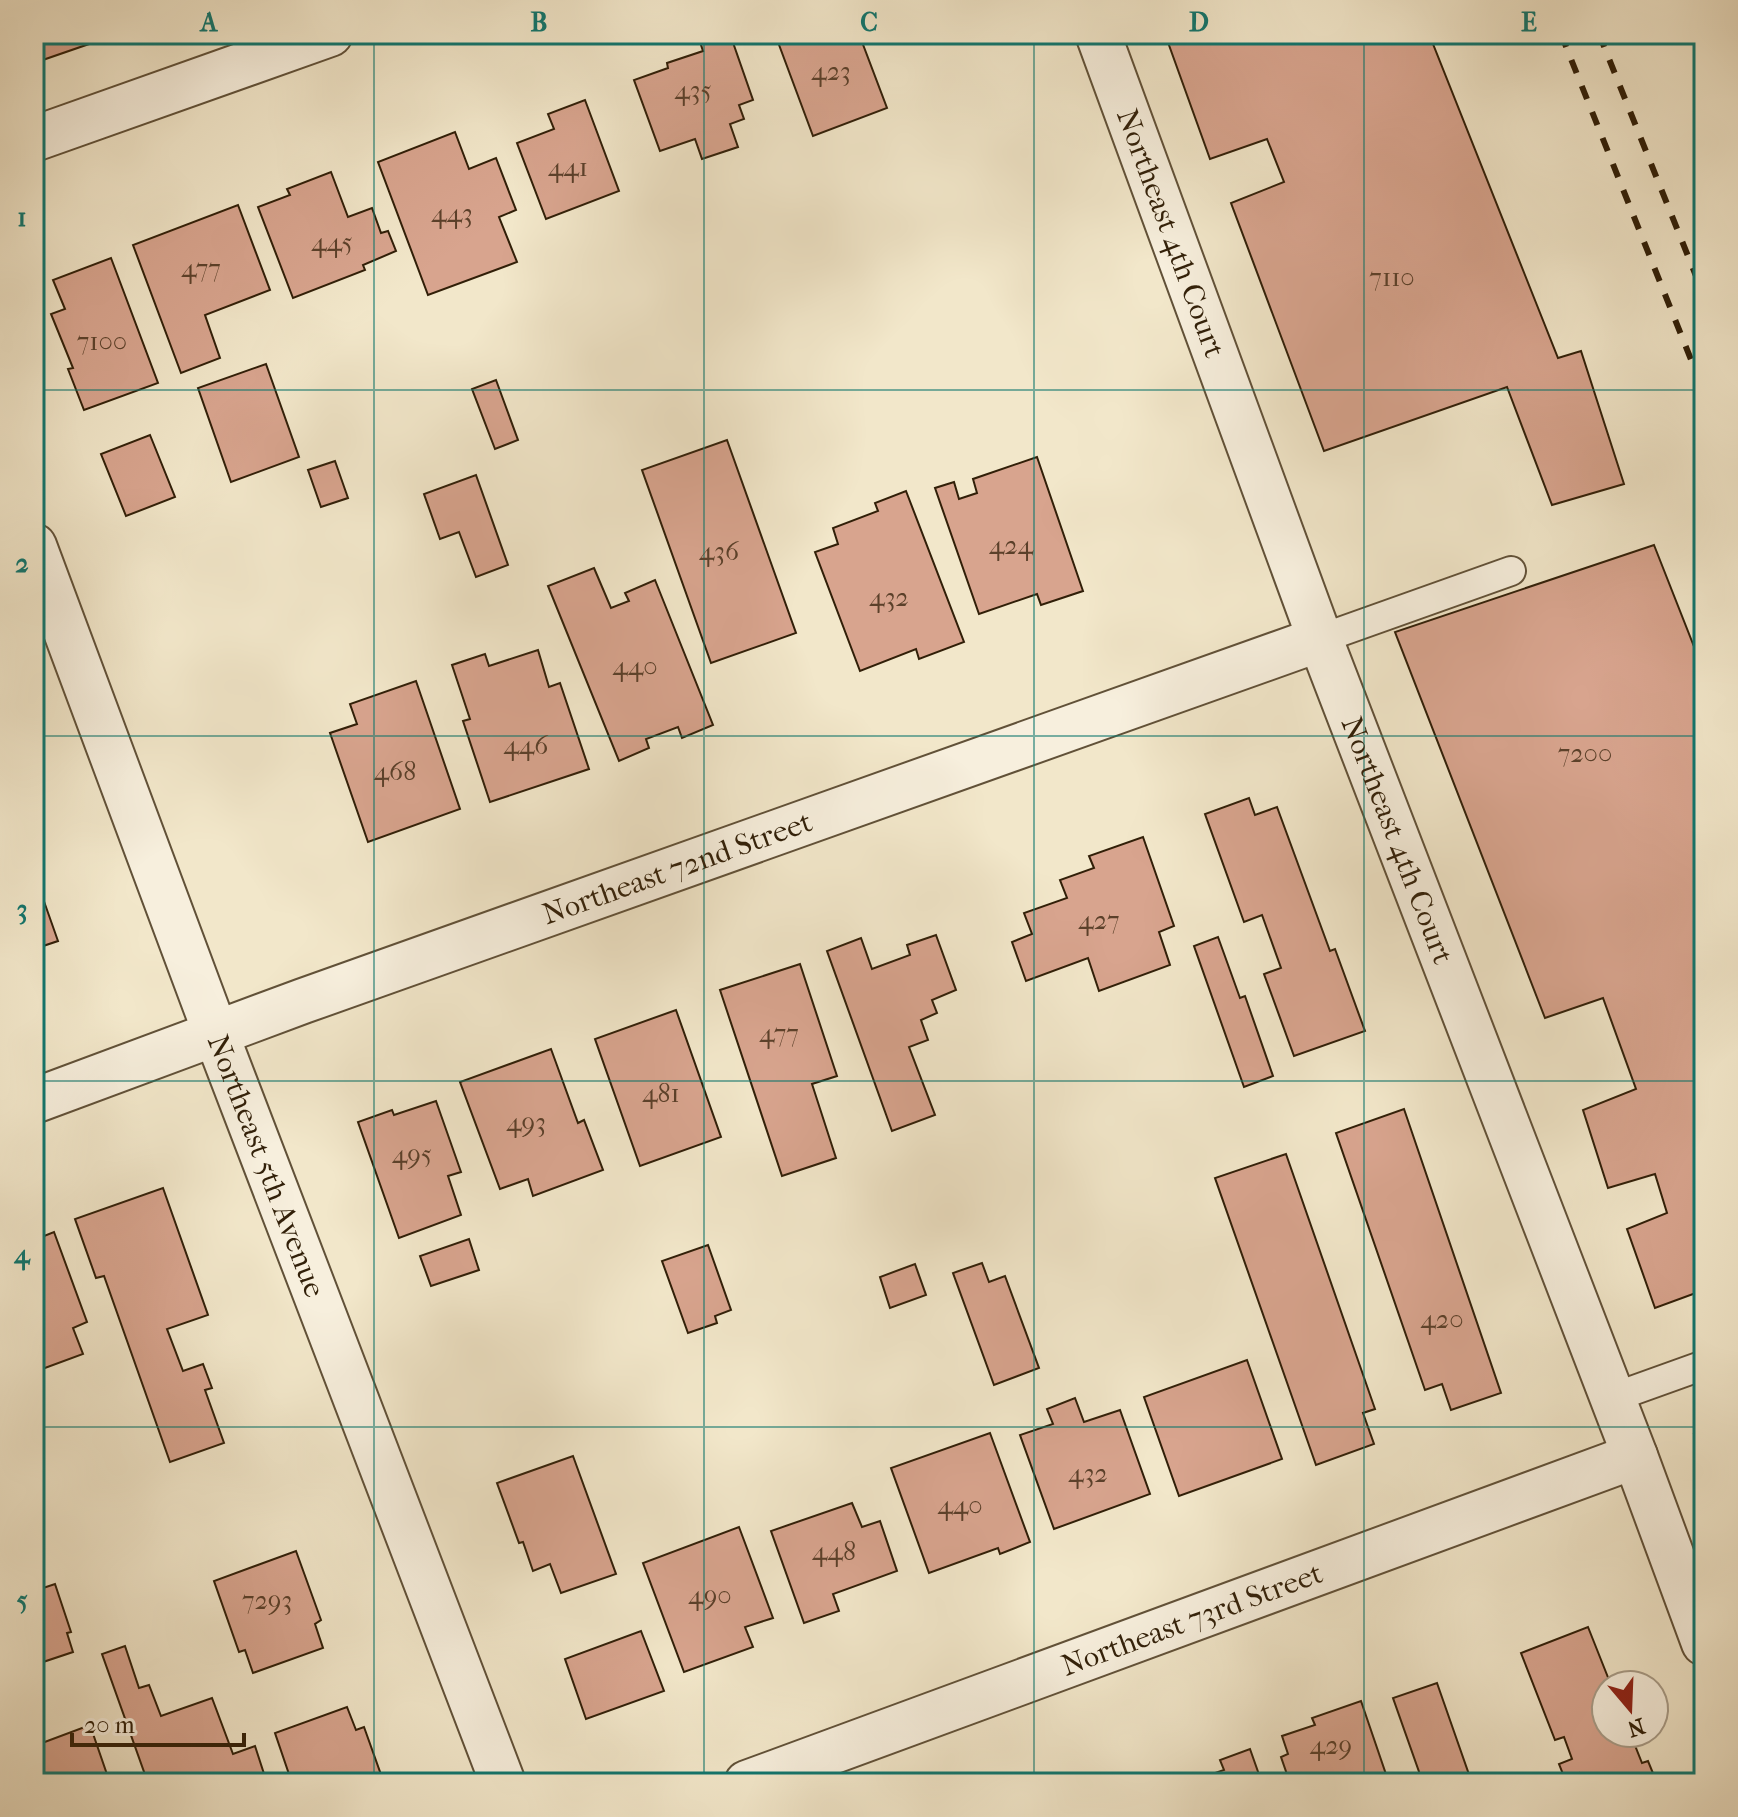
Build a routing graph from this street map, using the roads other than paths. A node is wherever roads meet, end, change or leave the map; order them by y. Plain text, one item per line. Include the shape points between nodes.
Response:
1 (330, 34) edge
2 (1098, 34) edge
3 (34, 139) edge
4 (34, 546) edge
5 (1511, 571) dead end
6 (1320, 639) junction
7 (216, 1034) junction
8 (34, 1101) edge
9 (1704, 1365) edge
10 (1612, 1398) junction
11 (1635, 1456) junction
12 (1704, 1643) edge
13 (503, 1783) edge
14 (747, 1783) edge

1 - 3 street
2 - 6 street, Northeast 4th Court
4 - 7 street, Northeast 5th Avenue
5 - 6 lane
6 - 7 street, Northeast 72nd Street
6 - 10 street, Northeast 4th Court
7 - 8 street, Northeast 72nd Street
7 - 13 street, Northeast 5th Avenue
9 - 10 lane
10 - 11 street, Northeast 4th Court
11 - 12 street, Northeast 4th Court
11 - 14 street, Northeast 73rd Street

